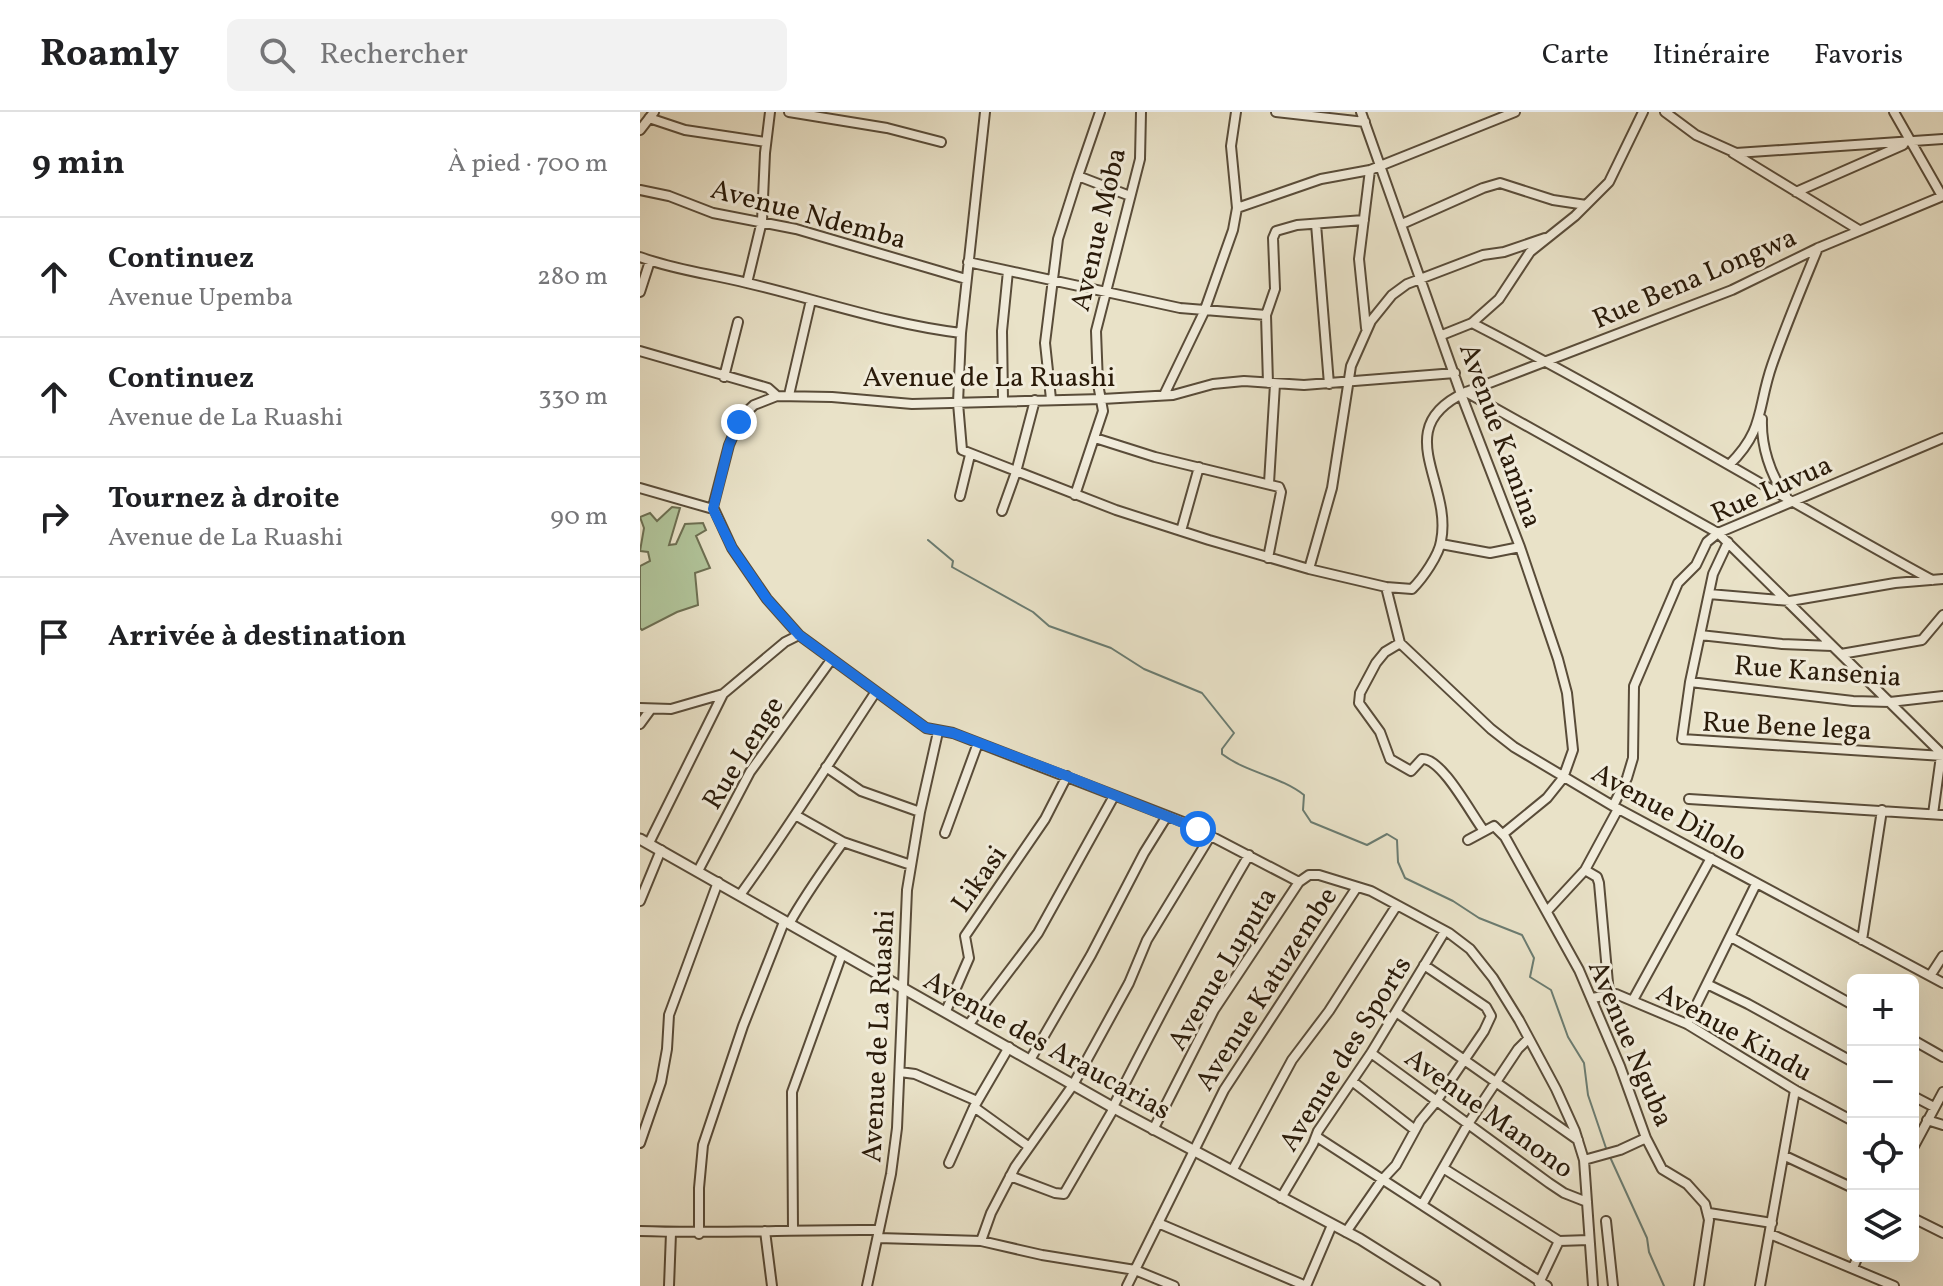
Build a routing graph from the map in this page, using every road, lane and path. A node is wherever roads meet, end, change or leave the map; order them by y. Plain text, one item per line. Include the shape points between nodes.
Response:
1 (770, 112) edge
2 (789, 112) edge
3 (985, 112) edge
4 (1100, 112) edge
5 (1141, 112) edge
6 (1236, 112) edge
7 (1276, 112) edge
8 (1361, 112) edge
9 (1515, 112) edge
10 (1643, 112) edge
11 (1665, 112) edge
12 (1894, 112) edge
13 (647, 118) edge
14 (1365, 122) junction
15 (640, 130) edge
16 (1943, 139) edge
17 (1911, 141) junction
18 (766, 142) junction
19 (941, 142) dead end
20 (1737, 153) junction
21 (1381, 165) junction
22 (1370, 170) junction
23 (1078, 176) junction
24 (640, 190) edge
25 (1796, 192) junction
26 (1130, 196) junction
27 (1942, 196) edge
28 (1586, 205) junction
29 (1237, 208) junction
30 (1364, 220) junction
31 (762, 221) junction
32 (1316, 224) junction
33 (1402, 224) junction
34 (1859, 230) junction
35 (1545, 238) junction
36 (1818, 248) junction
37 (640, 257) edge
38 (650, 261) junction
39 (968, 262) junction
40 (1008, 271) junction
41 (1422, 278) junction
42 (966, 279) junction
43 (1054, 280) junction
44 (747, 283) junction
45 (640, 292) edge
46 (1104, 292) junction
47 (811, 300) junction
48 (1204, 312) junction
49 (1266, 315) junction
50 (738, 322) dead end
51 (1472, 323) junction
52 (1366, 329) junction
53 (961, 333) junction
54 (1442, 335) junction
55 (640, 351) edge
56 (1548, 362) junction
57 (1455, 373) junction
58 (724, 377) junction
59 (1349, 382) junction
60 (1272, 384) junction
61 (1329, 384) junction
62 (1464, 393) junction
63 (789, 395) junction
64 (1164, 395) junction
65 (777, 396) junction
66 (1051, 399) junction
67 (1102, 399) junction
68 (1003, 400) junction
69 (1035, 400) junction
70 (958, 403) junction
71 (1763, 410) junction
72 (1095, 438) junction
73 (1943, 438) edge
74 (970, 455) junction
75 (1729, 465) junction
76 (1199, 467) junction
77 (1016, 472) junction
78 (1269, 483) junction
79 (640, 488) edge
80 (1075, 495) junction
81 (960, 496) dead end
82 (1792, 503) junction
83 (713, 509) junction
84 (1002, 511) dead end
85 (1181, 531) junction
86 (1718, 533) junction
87 (1728, 542) junction
88 (1441, 544) junction
89 (1520, 547) junction
90 (1268, 558) junction
91 (1309, 569) junction
92 (1943, 579) edge
93 (1932, 580) junction
94 (1386, 587) junction
95 (1709, 594) junction
96 (1790, 601) junction
97 (1943, 615) edge
98 (799, 635) junction
99 (1700, 635) junction
100 (1400, 643) junction
101 (1832, 646) junction
102 (1841, 654) junction
103 (831, 660) junction
104 (1690, 682) junction
105 (875, 693) junction
106 (723, 694) junction
107 (1943, 696) edge
108 (1890, 702) junction
109 (640, 708) edge
110 (651, 709) junction
111 (640, 724) edge
112 (938, 732) junction
113 (978, 743) junction
114 (1942, 755) edge
115 (826, 767) junction
116 (1067, 776) junction
117 (1563, 778) junction
118 (1114, 796) junction
119 (1689, 799) dead end
120 (1616, 808) junction
121 (1882, 810) junction
122 (920, 812) junction
123 (1933, 814) junction
124 (1943, 815) edge
125 (797, 816) junction
126 (1167, 816) junction
127 (1484, 831) junction
128 (945, 833) dead end
129 (1503, 834) junction
130 (1211, 835) junction
131 (1468, 840) dead end
132 (644, 841) edge
133 (843, 842) junction
134 (661, 850) junction
135 (1249, 855) junction
136 (1711, 858) junction
137 (911, 865) junction
138 (1585, 870) junction
139 (698, 871) junction
140 (718, 882) junction
141 (1299, 882) junction
142 (1756, 884) junction
143 (1357, 887) junction
144 (740, 895) junction
145 (640, 901) edge
146 (1397, 905) junction
147 (1548, 910) junction
148 (787, 923) junction
149 (1445, 931) junction
150 (1731, 937) junction
151 (1862, 940) junction
152 (842, 954) junction
153 (1943, 956) edge
154 (1424, 965) junction
155 (1930, 976) junction
156 (1943, 983) edge
157 (1707, 984) junction
158 (904, 988) junction
159 (1609, 994) junction
160 (1592, 998) junction
161 (1633, 1000) junction
162 (1847, 1002) edge
163 (946, 1011) junction
164 (1396, 1012) junction
165 (969, 1024) junction
166 (1687, 1024) junction
167 (1528, 1039) junction
168 (1919, 1043) edge
169 (1009, 1047) junction
170 (1371, 1053) junction
171 (1943, 1057) edge
172 (1847, 1059) edge
173 (1030, 1060) junction
174 (1464, 1061) junction
175 (900, 1072) junction
176 (1352, 1081) junction
177 (1497, 1083) junction
178 (1073, 1085) junction
179 (1795, 1090) junction
180 (1943, 1092) edge
181 (1919, 1099) edge
182 (1435, 1103) junction
183 (976, 1104) junction
184 (1934, 1107) junction
185 (1114, 1108) junction
186 (1847, 1118) edge
187 (1927, 1120) junction
188 (1468, 1124) junction
189 (1943, 1125) edge
190 (1153, 1130) junction
191 (1415, 1130) junction
192 (1919, 1136) edge
193 (1317, 1137) junction
194 (1646, 1138) junction
195 (1578, 1140) junction
196 (640, 1143) edge
197 (1028, 1146) junction
198 (1192, 1150) junction
199 (1785, 1156) junction
200 (1584, 1160) junction
201 (949, 1163) dead end
202 (1443, 1168) junction
203 (1232, 1171) junction
204 (1010, 1176) junction
205 (1383, 1178) junction
206 (1847, 1185) edge
207 (1281, 1198) junction
208 (1587, 1202) junction
209 (1422, 1205) junction
210 (1709, 1213) junction
211 (1606, 1221) dead end
212 (1919, 1221) edge
213 (1158, 1223) junction
214 (1772, 1223) junction
215 (1332, 1225) junction
216 (793, 1229) junction
217 (640, 1231) edge
218 (765, 1231) junction
219 (1346, 1232) junction
220 (671, 1233) junction
221 (1943, 1233) edge
222 (699, 1234) junction
223 (879, 1234) junction
224 (1770, 1234) junction
225 (1589, 1240) junction
226 (981, 1241) junction
227 (1559, 1241) junction
228 (1856, 1262) edge
229 (1853, 1268) junction
230 (1135, 1270) junction
231 (1541, 1285) edge
232 (669, 1286) edge
233 (772, 1286) edge
234 (866, 1286) edge
235 (1127, 1286) edge
236 (1174, 1286) edge
237 (1306, 1286) edge
238 (1435, 1286) edge
239 (1593, 1286) edge
240 (1613, 1286) edge
241 (1699, 1286) edge
242 (1760, 1286) edge
243 (1894, 1286) edge

1 - 18 street
2 - 19 street
3 - 39 street
4 - 23 street
5 - 26 street, Avenue Moba via 1140,159
6 - 29 street via 1231,157
7 - 14 street
8 - 14 street, Avenue Kamina
9 - 21 street
10 - 28 street via 1613,176
11 - 20 street via 1696,135
12 - 17 street
13 - 15 street
13 - 18 street via 685,130
14 - 21 street, Avenue Kamina
16 - 17 street
17 - 20 street
17 - 25 street
17 - 27 street
18 - 31 street
20 - 25 street
21 - 22 street
21 - 33 street, Avenue Kamina
22 - 29 street via 1321,179
22 - 30 street
23 - 26 street
23 - 43 street via 1058,239
24 - 31 street, Avenue Ndemba via 713,213
25 - 34 street
26 - 46 street, Avenue Moba
27 - 34 street, Rue Bena Longwa
28 - 33 street via 1500,183
28 - 35 street
29 - 48 street
30 - 32 street
30 - 52 street via 1359,267
31 - 42 street, Avenue Ndemba
31 - 44 street
32 - 49 street via 1276,231 1275,289
32 - 61 street
33 - 41 street, Avenue Kamina
34 - 36 street, Rue Bena Longwa
35 - 41 street
35 - 51 street via 1499,299
36 - 56 street, Rue Bena Longwa via 1732,290
36 - 71 street via 1771,368
37 - 38 street
38 - 44 street
38 - 45 street
39 - 40 street
39 - 42 street
40 - 43 street
40 - 68 street
41 - 52 street via 1392,295
41 - 54 street, Avenue Kamina
42 - 53 street
43 - 46 street
43 - 66 street via 1045,343
44 - 47 street
46 - 48 street
46 - 67 street, Avenue Moba via 1096,331
47 - 53 street via 906,326
47 - 63 street
48 - 49 street
48 - 64 street
49 - 60 street
50 - 58 street
51 - 54 street
51 - 56 street
52 - 59 street
53 - 70 street
54 - 57 street, Avenue Kamina
55 - 58 street
56 - 62 street, Rue Bena Longwa
56 - 75 street
57 - 59 street, Avenue de La Ruashi
57 - 62 street, Avenue Kamina
58 - 65 street via 768,388
59 - 61 street, Avenue de La Ruashi
59 - 91 street via 1332,488
60 - 61 street, Avenue de La Ruashi
60 - 64 street, Avenue de La Ruashi via 1222,382
60 - 78 street
62 - 86 street
62 - 88 street via 1443,404 1427,433
62 - 89 street, Avenue Kamina
63 - 65 street, Avenue de La Ruashi
63 - 70 street, Avenue de La Ruashi
64 - 67 street, Avenue de La Ruashi
65 - 83 street, Avenue de La Ruashi via 741,417
66 - 67 street, Avenue de La Ruashi
66 - 69 street, Avenue de La Ruashi
67 - 72 street, Avenue Moba
68 - 69 street, Avenue de La Ruashi
68 - 70 street, Avenue de La Ruashi
69 - 77 street
70 - 74 street via 960,447
71 - 75 street via 1748,445
71 - 82 street via 1767,456
72 - 76 street
72 - 80 street, Avenue Moba
73 - 82 street, Rue Luvua
74 - 77 street
74 - 81 street
75 - 82 street
76 - 78 street
76 - 85 street
77 - 80 street
77 - 84 street
78 - 90 street via 1281,490
79 - 83 street
80 - 85 street
82 - 86 street, Rue Luvua
82 - 93 street
83 - 98 street via 732,548
85 - 90 street
86 - 87 street
86 - 120 street, Rue Luvua via 1676,586 1634,686 1633,758
87 - 95 street, Rue Bene lega
87 - 96 street
88 - 89 street via 1490,553
88 - 94 street via 1412,589
89 - 117 street, Avenue Kamina via 1567,693 1573,750
90 - 91 street
91 - 94 street
92 - 93 street
93 - 96 street
94 - 100 street
95 - 96 street
95 - 99 street, Rue Bene lega
96 - 101 street
97 - 102 street via 1922,640
98 - 103 street
98 - 106 street
99 - 101 street
99 - 104 street, Rue Bene lega
100 - 117 street, Avenue Dilolo via 1501,738
100 - 127 street via 1376,663 1360,693 1360,707 1380,732 1390,759 1411,771 1422,759 1434,762
101 - 102 street
102 - 108 street
103 - 105 street
103 - 139 street, Rue Lenge via 750,772
104 - 108 street, Rue Kansenia
104 - 114 street, Rue Bene lega via 1681,734 1685,741
105 - 112 street
105 - 115 street
106 - 110 street
106 - 132 street
107 - 108 street, Rue Kansenia
108 - 114 street
109 - 110 street
110 - 111 street
112 - 113 street
112 - 122 street, Avenue de La Ruashi
113 - 116 street
113 - 128 street
114 - 123 street
115 - 122 street via 861,791
115 - 125 street
116 - 118 street
116 - 163 street, Likasi via 1045,819 965,936 969,958
117 - 120 street, Avenue Dilolo
117 - 129 street
118 - 126 street
118 - 165 street via 1038,933
119 - 121 street
120 - 136 street, Avenue Dilolo
120 - 138 street, Rue Luvua
121 - 123 street
121 - 151 street
122 - 137 street, Avenue de La Ruashi
123 - 124 street
125 - 133 street
125 - 144 street
126 - 130 street
126 - 173 street
127 - 129 street via 1494,826
127 - 131 street
129 - 147 street, Avenue Nguba
130 - 135 street
130 - 178 street via 1147,940
132 - 134 street, Avenue des Araucarias
133 - 137 street
133 - 148 street
134 - 139 street, Avenue des Araucarias
134 - 145 street
135 - 141 street
135 - 185 street via 1169,995
136 - 142 street, Avenue Dilolo
136 - 161 street
137 - 158 street, Avenue de La Ruashi
138 - 147 street, Rue Luvua
138 - 159 street via 1599,883
139 - 140 street, Avenue des Araucarias
140 - 144 street, Avenue des Araucarias
140 - 196 street via 669,1015 661,1082
141 - 143 street, Avenue Luputa via 1319,875
141 - 190 street, Avenue Luputa via 1214,1010
142 - 150 street
142 - 151 street, Avenue Dilolo
143 - 146 street
143 - 198 street, Avenue Katuzembe via 1243,1059
144 - 148 street, Avenue des Araucarias
146 - 149 street
146 - 203 street via 1294,1056
147 - 160 street, Avenue Nguba
148 - 152 street, Avenue des Araucarias
148 - 222 street via 743,1026 703,1145
149 - 154 street, Avenue des Sports
149 - 167 street via 1480,961
150 - 157 street
150 - 162 street
151 - 155 street, Avenue Dilolo
152 - 158 street, Avenue des Araucarias
152 - 216 street via 792,1092
153 - 155 street
154 - 164 street, Avenue des Sports
154 - 174 street via 1491,1013
155 - 156 street, Avenue Dilolo
157 - 166 street
157 - 172 street
158 - 163 street, Avenue des Araucarias
158 - 175 street, Avenue de La Ruashi
159 - 160 street, Avenue Kindu
159 - 161 street, Avenue Kindu
160 - 194 street, Avenue Nguba
161 - 166 street, Avenue Kindu
163 - 165 street, Avenue des Araucarias
164 - 170 street, Avenue des Sports
164 - 174 street
165 - 169 street, Avenue des Araucarias
166 - 179 street, Avenue Kindu
167 - 177 street
167 - 195 street
168 - 171 street
169 - 173 street, Avenue des Araucarias
169 - 183 street
170 - 176 street, Avenue des Sports
170 - 182 street, Avenue Manono
173 - 178 street, Avenue des Araucarias
174 - 177 street
174 - 182 street
175 - 183 street
175 - 223 street, Avenue de La Ruashi via 891,1174
176 - 191 street
176 - 193 street, Avenue des Sports
177 - 188 street
177 - 195 street
178 - 185 street, Avenue des Araucarias
178 - 197 street
179 - 186 street, Avenue Kindu
179 - 199 street
180 - 184 street
181 - 184 street
182 - 188 street, Avenue Manono
182 - 191 street
183 - 197 street
183 - 201 street
184 - 187 street
185 - 190 street, Avenue des Araucarias
185 - 204 street via 1064,1194
187 - 189 street
187 - 192 street
188 - 202 street
188 - 208 street, Avenue Manono via 1557,1189
190 - 198 street, Avenue des Araucarias
191 - 205 street
193 - 205 street
193 - 207 street, Avenue des Sports
194 - 200 street
194 - 210 street, Avenue Nguba via 1665,1172 1693,1190
195 - 200 street
197 - 204 street
198 - 203 street, Avenue des Araucarias
198 - 213 street, Avenue Katuzembe
199 - 206 street
199 - 214 street
200 - 208 street
202 - 209 street
202 - 227 street
203 - 207 street, Avenue des Araucarias
204 - 226 street
205 - 209 street
205 - 219 street
207 - 215 street, Avenue des Araucarias
208 - 225 street
209 - 231 street
210 - 214 street
210 - 241 street
211 - 240 street
212 - 221 street
213 - 230 street, Avenue Katuzembe
213 - 237 street
214 - 224 street
215 - 219 street, Avenue des Araucarias
215 - 237 street
216 - 218 street
216 - 223 street
217 - 220 street
218 - 222 street
218 - 233 street
219 - 238 street, Avenue des Araucarias
220 - 222 street
220 - 232 street
223 - 226 street
223 - 234 street, Avenue de La Ruashi
224 - 229 street
224 - 242 street
225 - 227 street
225 - 239 street
226 - 230 street
227 - 231 street
228 - 229 street
229 - 243 street
230 - 235 street, Avenue Katuzembe
230 - 236 street

